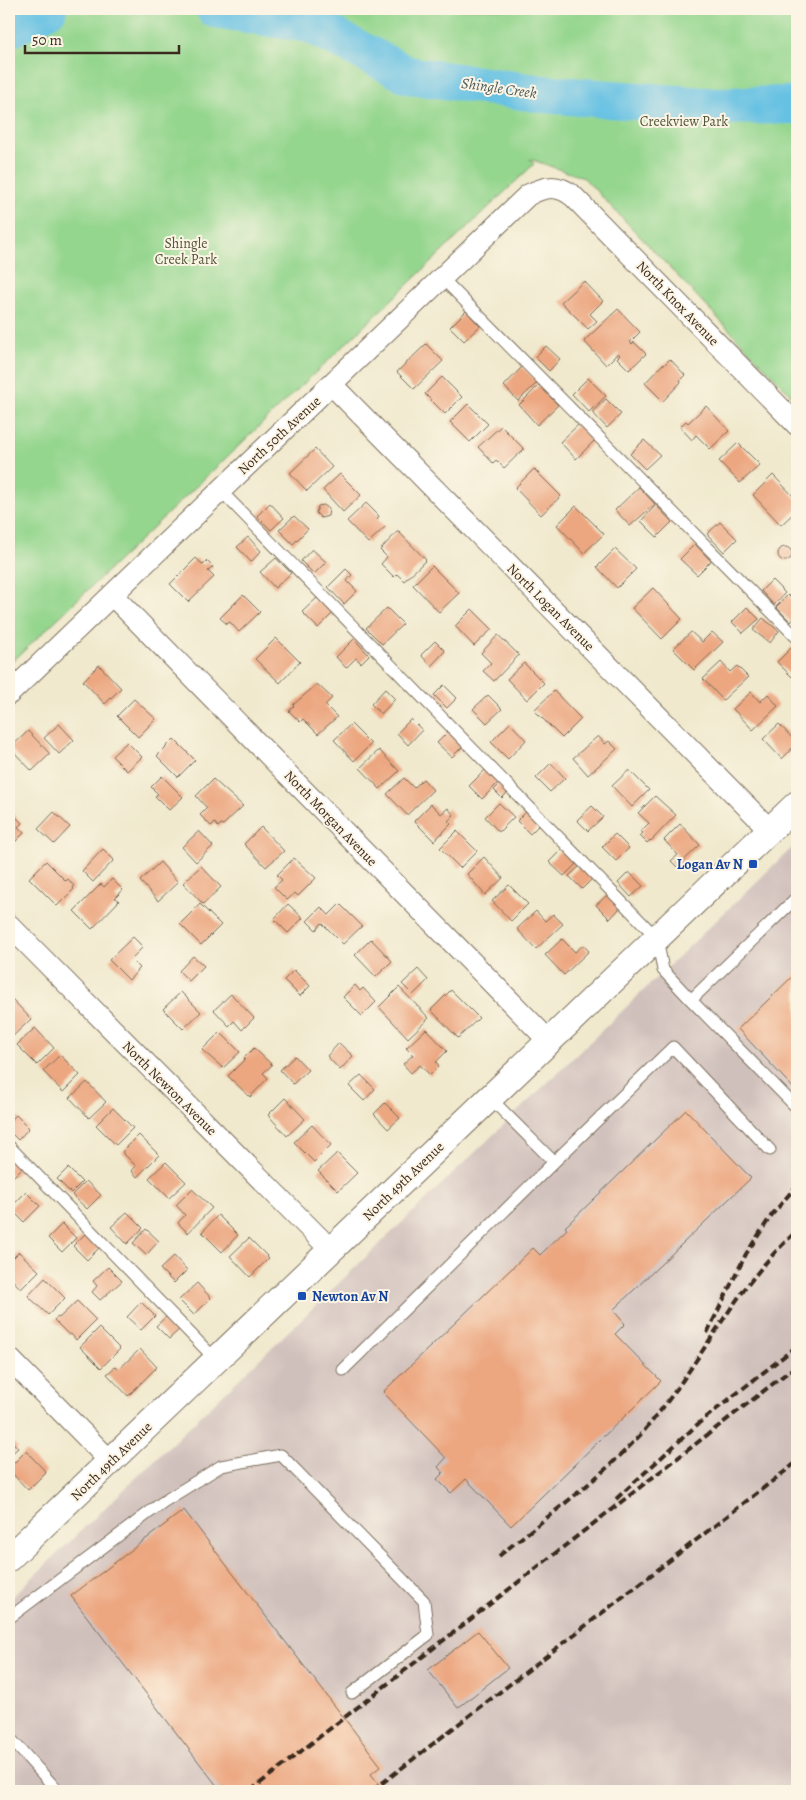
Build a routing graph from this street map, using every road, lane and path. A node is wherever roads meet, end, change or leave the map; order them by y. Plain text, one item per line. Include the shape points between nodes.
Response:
1 (554, 187) joint
2 (442, 278) junction
3 (332, 385) junction
4 (797, 424) edge
5 (220, 490) junction
6 (112, 595) junction
7 (797, 638) edge
8 (9, 694) edge
9 (797, 804) edge
10 (770, 830) junction
11 (797, 897) edge
12 (9, 925) edge
13 (657, 938) junction
14 (691, 1000) junction
15 (550, 1042) junction
16 (490, 1098) junction
17 (797, 1108) edge
18 (9, 1146) edge
19 (770, 1150) dead end
20 (554, 1162) junction
21 (331, 1250) junction
22 (9, 1358) edge
23 (216, 1360) junction
24 (343, 1370) dead end
25 (110, 1461) junction
26 (9, 1558) edge
27 (9, 1618) edge
28 (352, 1693) dead end
29 (9, 1737) edge
30 (58, 1791) edge

1 - 2 street, North 50th Avenue via 542,188 528,195
1 - 4 street, North Knox Avenue via 574,196
2 - 3 street, North 50th Avenue
2 - 7 lane
3 - 5 street, North 50th Avenue
3 - 10 street, North Logan Avenue
5 - 6 street, North 50th Avenue
5 - 13 lane
6 - 8 street, North 50th Avenue
6 - 15 street, North Morgan Avenue
9 - 10 street, North 49th Avenue
10 - 13 street, North 49th Avenue
11 - 14 lane
12 - 21 street, North Newton Avenue
13 - 14 lane via 663,970
13 - 15 street, North 49th Avenue
14 - 17 lane
15 - 16 street, North 49th Avenue
16 - 20 lane
16 - 21 street, North 49th Avenue
18 - 23 lane
19 - 20 lane via 673,1047
20 - 24 lane
21 - 23 street, North 49th Avenue
22 - 25 street
23 - 25 street, North 49th Avenue
25 - 26 street, North 49th Avenue
27 - 28 lane via 163,1502 221,1466 282,1455 424,1601 428,1635
29 - 30 lane

